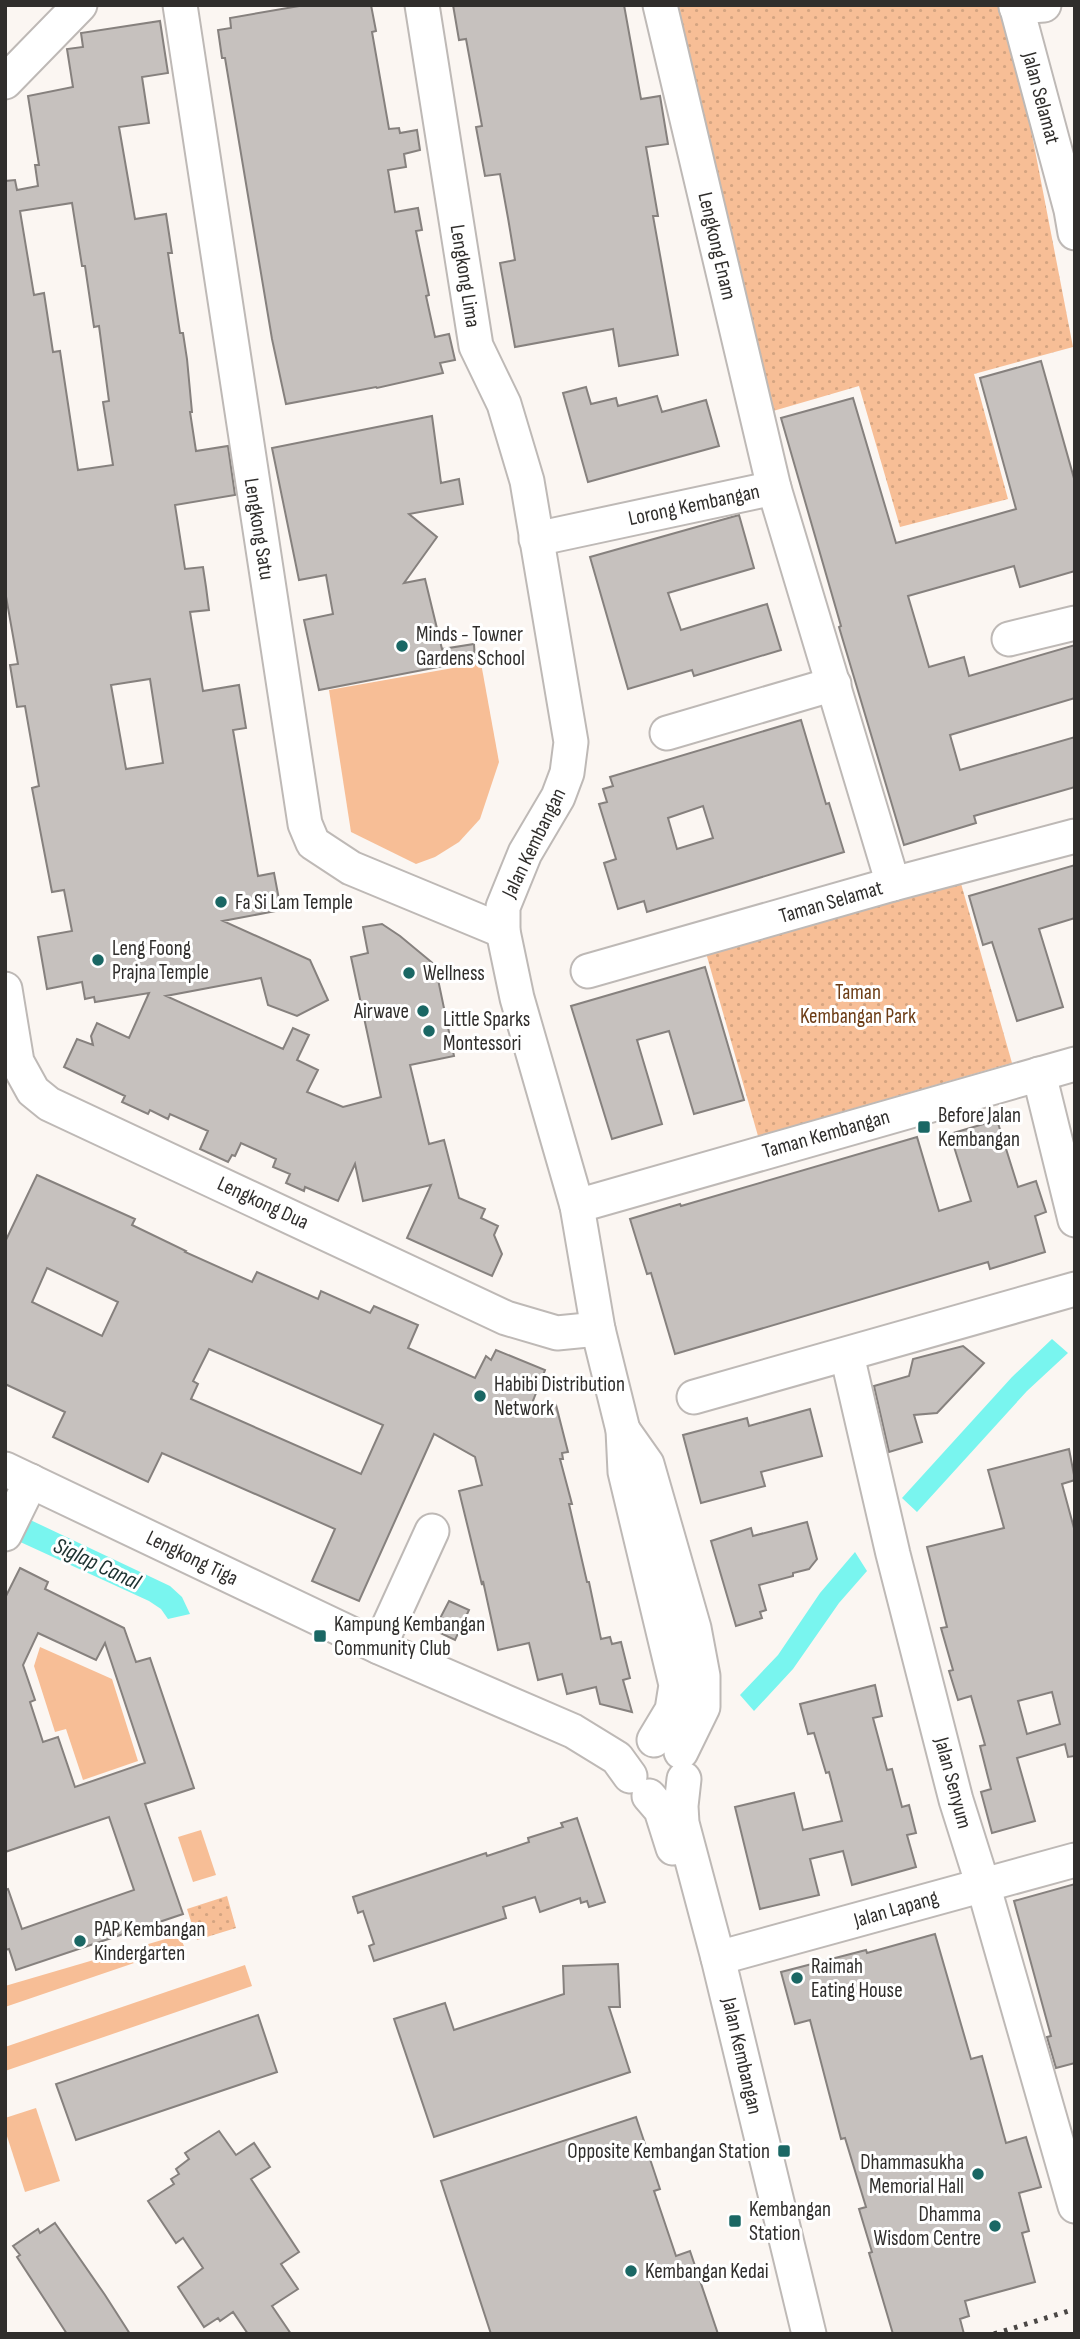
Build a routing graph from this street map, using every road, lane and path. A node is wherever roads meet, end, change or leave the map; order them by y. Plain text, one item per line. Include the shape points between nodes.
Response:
1 (80, 5) edge
2 (180, 5) edge
3 (422, 5) edge
4 (660, 5) edge
5 (1026, 6) edge
6 (5, 82) edge
7 (1073, 217) edge
8 (774, 488) junction
9 (536, 540) junction
10 (1075, 623) edge
11 (1009, 639) dead end
12 (834, 684) junction
13 (667, 733) dead end
14 (1075, 836) edge
15 (893, 884) junction
16 (503, 931) junction
17 (588, 971) dead end
18 (5, 989) edge
19 (1075, 1064) edge
20 (1039, 1074) junction
21 (577, 1206) junction
22 (1075, 1220) edge
23 (1075, 1289) edge
24 (598, 1329) junction
25 (847, 1355) junction
26 (694, 1397) dead end
27 (15, 1498) edge
28 (432, 1531) dead end
29 (379, 1647) junction
30 (656, 1765) junction
31 (1075, 1860) edge
32 (981, 1885) junction
33 (718, 1958) junction
34 (1075, 2206) edge
35 (791, 2334) edge
36 (809, 2334) edge

1 - 6 street
2 - 16 street, Lengkong Satu via 305,824 313,843 351,868
3 - 9 street, Lengkong Lima via 476,346 504,404 516,442
4 - 8 street, Lengkong Enam
5 - 7 street, Jalan Selamat
8 - 9 street, Lorong Kembangan
8 - 12 street, Lorong Kembangan
9 - 16 street, Jalan Kembangan via 571,742 558,797 525,853 503,907
10 - 11 street
12 - 13 street
12 - 15 street, Lorong Kembangan
14 - 15 street, Taman Selamat
15 - 17 street, Taman Selamat
16 - 21 street, Jalan Kembangan via 517,998
18 - 24 street, Lengkong Dua via 17,1062 33,1091 50,1104 506,1318 557,1333
19 - 20 street, Taman Kembangan
20 - 21 street, Taman Kembangan
20 - 22 street
21 - 24 street, Jalan Kembangan
23 - 25 street
24 - 30 street, Jalan Kembangan via 623,1430 647,1464 694,1628 703,1676 703,1707
25 - 26 street
25 - 32 street, Jalan Senyum via 893,1554
27 - 29 street, Lengkong Tiga
28 - 29 street
29 - 30 street, Lengkong Tiga via 573,1731 617,1758
30 - 33 street, Jalan Kembangan via 681,1806
30 - 35 street, Jalan Kembangan via 661,1810 702,1960
31 - 32 street, Jalan Lapang
32 - 33 street, Jalan Lapang
32 - 34 street, Jalan Senyum
33 - 36 street, Jalan Kembangan

